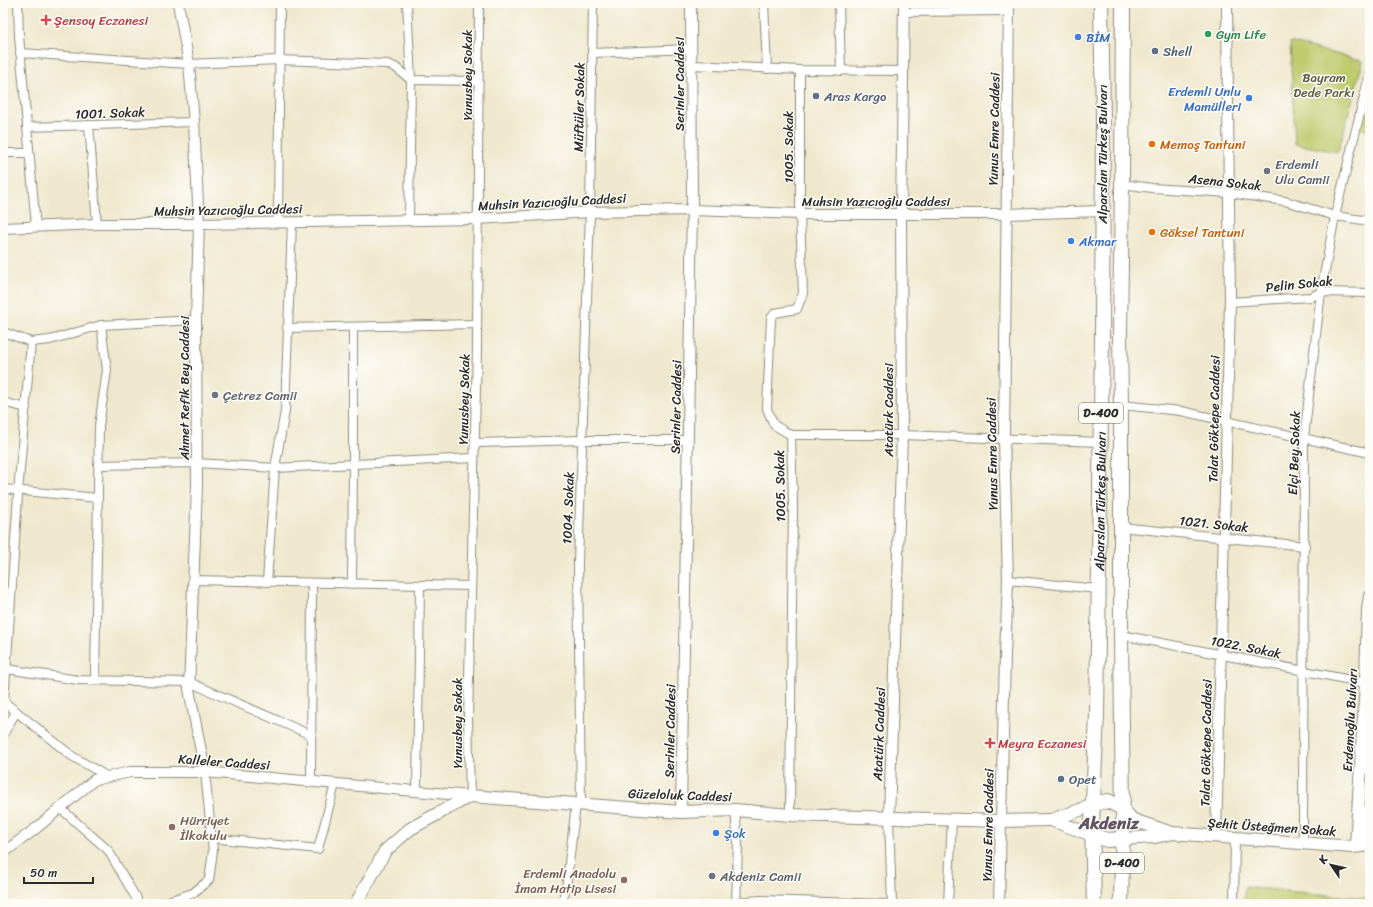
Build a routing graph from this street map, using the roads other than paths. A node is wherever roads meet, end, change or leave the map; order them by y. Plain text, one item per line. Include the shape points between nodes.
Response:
1 (18, 3) edge
2 (178, 3) edge
3 (280, 3) edge
4 (407, 3) edge
5 (479, 3) edge
6 (593, 3) edge
7 (691, 3) edge
8 (764, 3) edge
9 (839, 3) edge
10 (1101, 3) edge
11 (1123, 3) edge
12 (1227, 3) edge
13 (904, 7) edge
14 (975, 7) edge
15 (1009, 7) edge
16 (691, 49) junction
17 (20, 53) junction
18 (592, 53) junction
19 (279, 60) junction
20 (189, 64) junction
21 (692, 66) junction
22 (767, 69) junction
23 (800, 70) junction
24 (841, 71) junction
25 (902, 71) junction
26 (1370, 72) edge
27 (411, 80) junction
28 (478, 81) junction
29 (194, 122) junction
30 (89, 125) junction
31 (27, 127) junction
32 (3, 153) edge
33 (30, 153) junction
34 (1122, 184) junction
35 (1229, 193) junction
36 (692, 210) junction
37 (1102, 211) junction
38 (590, 212) junction
39 (800, 214) junction
40 (901, 214) junction
41 (1006, 214) junction
42 (1335, 216) junction
43 (478, 219) junction
44 (409, 220) junction
45 (1370, 221) edge
46 (278, 223) junction
47 (292, 223) junction
48 (97, 224) junction
49 (199, 224) junction
50 (36, 227) junction
51 (3, 228) edge
52 (1321, 292) junction
53 (1370, 292) edge
54 (1230, 302) junction
55 (196, 320) junction
56 (477, 324) junction
57 (102, 325) junction
58 (353, 327) junction
59 (287, 328) junction
60 (3, 332) edge
61 (31, 342) junction
62 (3, 402) edge
63 (1121, 405) junction
64 (26, 408) junction
65 (1227, 422) junction
66 (791, 435) junction
67 (902, 435) junction
68 (1304, 438) junction
69 (1004, 439) junction
70 (582, 440) junction
71 (688, 440) junction
72 (1101, 442) junction
73 (475, 443) junction
74 (1370, 453) edge
75 (474, 458) junction
76 (197, 463) junction
77 (353, 464) junction
78 (98, 465) junction
79 (275, 468) junction
80 (3, 489) edge
81 (18, 490) junction
82 (98, 498) junction
83 (1121, 527) junction
84 (1224, 538) junction
85 (1305, 546) junction
86 (193, 580) junction
87 (1008, 580) junction
88 (267, 582) junction
89 (312, 583) junction
90 (352, 584) junction
91 (420, 586) junction
92 (471, 586) junction
93 (1098, 589) junction
94 (1370, 596) edge
95 (1121, 635) junction
96 (1221, 654) junction
97 (6, 669) junction
98 (1305, 671) junction
99 (95, 680) junction
100 (189, 682) junction
101 (1366, 683) junction
102 (4, 702) edge
103 (16, 712) junction
104 (3, 735) edge
105 (311, 735) junction
106 (205, 772) junction
107 (108, 777) junction
108 (311, 782) junction
109 (335, 784) junction
110 (417, 791) junction
111 (470, 796) junction
112 (578, 804) junction
113 (1092, 804) junction
114 (60, 808) junction
115 (1122, 808) junction
116 (1370, 808) edge
117 (735, 810) junction
118 (681, 812) junction
119 (790, 815) junction
120 (889, 818) junction
121 (952, 819) junction
122 (1051, 820) junction
123 (1001, 821) junction
124 (1172, 833) junction
125 (1092, 835) junction
126 (1216, 836) junction
127 (211, 838) junction
128 (1235, 838) junction
129 (1122, 839) junction
130 (1303, 842) junction
131 (1364, 845) edge
132 (3, 853) edge
133 (736, 903) edge
134 (136, 904) edge
135 (159, 904) edge
136 (356, 904) edge
137 (561, 904) edge
138 (890, 904) edge
139 (948, 904) edge
140 (999, 904) edge
141 (1094, 904) edge
142 (1121, 904) edge
143 (1234, 904) edge

1 - 17 street
2 - 20 street, Ahmet Refik Bey Caddesi
3 - 19 street
4 - 27 street
5 - 28 street, Yunusbey Sokak
6 - 18 street, Müftüler Sokak
7 - 16 street, Serinler Caddesi
8 - 22 street
9 - 24 street
10 - 37 highway, Alparslan Türkeş Bulvarı / D-400
11 - 34 highway, Alparslan Türkeş Bulvarı / D-400
12 - 35 street, Talat Göktepe Caddesi
13 - 14 street
13 - 25 street, Atatürk Caddesi
14 - 15 street
15 - 41 street, Yunus Emre Caddesi
16 - 18 street
16 - 21 street, Serinler Caddesi
17 - 20 street
17 - 31 street
18 - 38 street, Müftüler Sokak
19 - 20 street
19 - 27 street via 387,64
19 - 46 street
20 - 29 street, Ahmet Refik Bey Caddesi
21 - 22 street
21 - 36 street, Serinler Caddesi
22 - 23 street
23 - 24 street
23 - 39 street, 1005. Sokak
24 - 25 street
25 - 40 street, Atatürk Caddesi
26 - 42 street, Elçi Bey Sokak
27 - 28 street
27 - 44 street
28 - 43 street, Yunusbey Sokak
29 - 30 street, 1001. Sokak
29 - 49 street, Ahmet Refik Bey Caddesi
30 - 31 street, 1001. Sokak
30 - 48 street
31 - 33 street
32 - 33 street
33 - 50 street
34 - 35 street, Asena Sokak
34 - 63 highway, Alparslan Türkeş Bulvarı / D-400
35 - 42 street, Asena Sokak via 1284,201
35 - 54 street, Talat Göktepe Caddesi
36 - 38 street, Muhsin Yazıcıoğlu Caddesi
36 - 39 street, Muhsin Yazıcıoğlu Caddesi
36 - 71 street, Serinler Caddesi
37 - 41 street, Muhsin Yazıcıoğlu Caddesi
37 - 72 highway, Alparslan Türkeş Bulvarı / D-400
38 - 43 street, Muhsin Yazıcıoğlu Caddesi
38 - 70 street, 1004. Sokak
39 - 40 street, Muhsin Yazıcıoğlu Caddesi
39 - 66 street, 1005. Sokak via 802,293 797,309 774,313 771,318 767,402 767,410 774,425
40 - 41 street, Muhsin Yazıcıoğlu Caddesi
40 - 67 street, Atatürk Caddesi
41 - 69 street, Yunus Emre Caddesi
42 - 45 street, Asena Sokak
42 - 52 street, Elçi Bey Sokak
43 - 44 street, Muhsin Yazıcıoğlu Caddesi
43 - 56 street, Yunusbey Sokak
44 - 47 street, Muhsin Yazıcıoğlu Caddesi
46 - 47 street, Muhsin Yazıcıoğlu Caddesi
46 - 49 street, Muhsin Yazıcıoğlu Caddesi
47 - 59 street
48 - 49 street, Muhsin Yazıcıoğlu Caddesi
48 - 50 street, Muhsin Yazıcıoğlu Caddesi
49 - 55 street, Ahmet Refik Bey Caddesi
50 - 51 street, Muhsin Yazıcıoğlu Caddesi
52 - 53 street, Pelin Sokak
52 - 54 street, Pelin Sokak via 1311,297
52 - 68 street, Elçi Bey Sokak
54 - 65 street, Talat Göktepe Caddesi
55 - 57 street
55 - 76 street, Ahmet Refik Bey Caddesi
56 - 58 street
56 - 73 street, Yunusbey Sokak
57 - 61 street via 50,340
57 - 78 street via 107,370 99,426
58 - 59 street
58 - 77 street
59 - 79 street via 285,411
60 - 61 street
61 - 64 street
62 - 64 street
63 - 65 street via 1181,411
63 - 83 highway, Alparslan Türkeş Bulvarı / D-400
64 - 81 street
65 - 68 street
65 - 84 street, Talat Göktepe Caddesi
66 - 67 street
66 - 119 street, 1005. Sokak via 793,508
67 - 69 street
67 - 120 street, Atatürk Caddesi
68 - 74 street
68 - 85 street, Elçi Bey Sokak
69 - 72 street
69 - 87 street, Yunus Emre Caddesi
70 - 71 street
70 - 73 street
70 - 112 street, 1004. Sokak via 578,564
71 - 118 street, Serinler Caddesi
72 - 93 highway, Alparslan Türkeş Bulvarı / D-400
73 - 75 street, Yunusbey Sokak
75 - 77 street
75 - 92 street, Yunusbey Sokak
76 - 78 street
76 - 79 street
76 - 86 street, Ahmet Refik Bey Caddesi
77 - 79 street
77 - 90 street
78 - 82 street
79 - 88 street
80 - 81 street
81 - 82 street
81 - 97 street
82 - 99 street
83 - 84 street, 1021. Sokak
83 - 95 highway, Alparslan Türkeş Bulvarı / D-400
84 - 85 street, 1021. Sokak
84 - 96 street, Talat Göktepe Caddesi
85 - 98 street, Elçi Bey Sokak
86 - 88 street
86 - 100 street, Ahmet Refik Bey Caddesi
87 - 93 street
87 - 123 street, Yunus Emre Caddesi
88 - 89 street
89 - 90 street
89 - 105 street
90 - 91 street
91 - 92 street
91 - 110 street
92 - 111 street, Yunusbey Sokak via 468,718
93 - 113 highway, Alparslan Türkeş Bulvarı / D-400 via 1097,715
94 - 101 main road, Erdemoğlu Bulvarı
95 - 96 street, 1022. Sokak
95 - 115 highway, Alparslan Türkeş Bulvarı / D-400
96 - 98 street, 1022. Sokak
96 - 126 street, Talat Göktepe Caddesi
97 - 99 street via 78,680
97 - 102 street
98 - 101 street, 1022. Sokak
98 - 130 street, Elçi Bey Sokak
99 - 100 street
100 - 105 street
100 - 106 street, Ahmet Refik Bey Caddesi
101 - 131 main road, Erdemoğlu Bulvarı
102 - 103 street
103 - 104 street
103 - 107 street via 72,756
105 - 108 street
106 - 107 street, Kalleler Caddesi via 130,772
106 - 108 street, Kalleler Caddesi
106 - 127 street
107 - 114 street, Kalleler Caddesi via 94,780
108 - 109 street, Kalleler Caddesi
109 - 110 street, Kalleler Caddesi
109 - 127 street via 318,849
110 - 111 street, Kalleler Caddesi
111 - 112 main road, Güzeloluk Caddesi
111 - 136 main road via 410,830 385,850
112 - 118 main road, Güzeloluk Caddesi
112 - 137 street, 1004. Sokak via 566,889
113 - 115 highway via 1108,801
113 - 122 main road, Güzeloluk Caddesi
113 - 125 highway, Alparslan Türkeş Bulvarı / D-400
114 - 132 street, Kalleler Caddesi
114 - 134 street via 108,850 136,898
115 - 124 main road, Şehit Üsteğmen Sokak via 1133,820
115 - 129 highway, Alparslan Türkeş Bulvarı / D-400
116 - 131 main road
117 - 118 main road, Güzeloluk Caddesi
117 - 119 main road, Güzeloluk Caddesi
117 - 133 street via 738,844
119 - 120 main road, Güzeloluk Caddesi
120 - 121 main road, Güzeloluk Caddesi
120 - 138 street
121 - 123 main road, Güzeloluk Caddesi
121 - 139 street
122 - 123 main road, Güzeloluk Caddesi
122 - 125 main road, Güzeloluk Caddesi
123 - 140 street, Yunus Emre Caddesi
124 - 126 main road, Şehit Üsteğmen Sokak
124 - 129 main road, Şehit Üsteğmen Sokak
125 - 129 highway via 1107,840
125 - 141 highway, Alparslan Türkeş Bulvarı / D-400
126 - 128 main road, Şehit Üsteğmen Sokak
127 - 135 street via 209,880 193,893
128 - 130 main road, Şehit Üsteğmen Sokak
128 - 143 street
129 - 142 highway, Alparslan Türkeş Bulvarı / D-400
130 - 131 main road, Şehit Üsteğmen Sokak
133 - 138 street via 761,900

